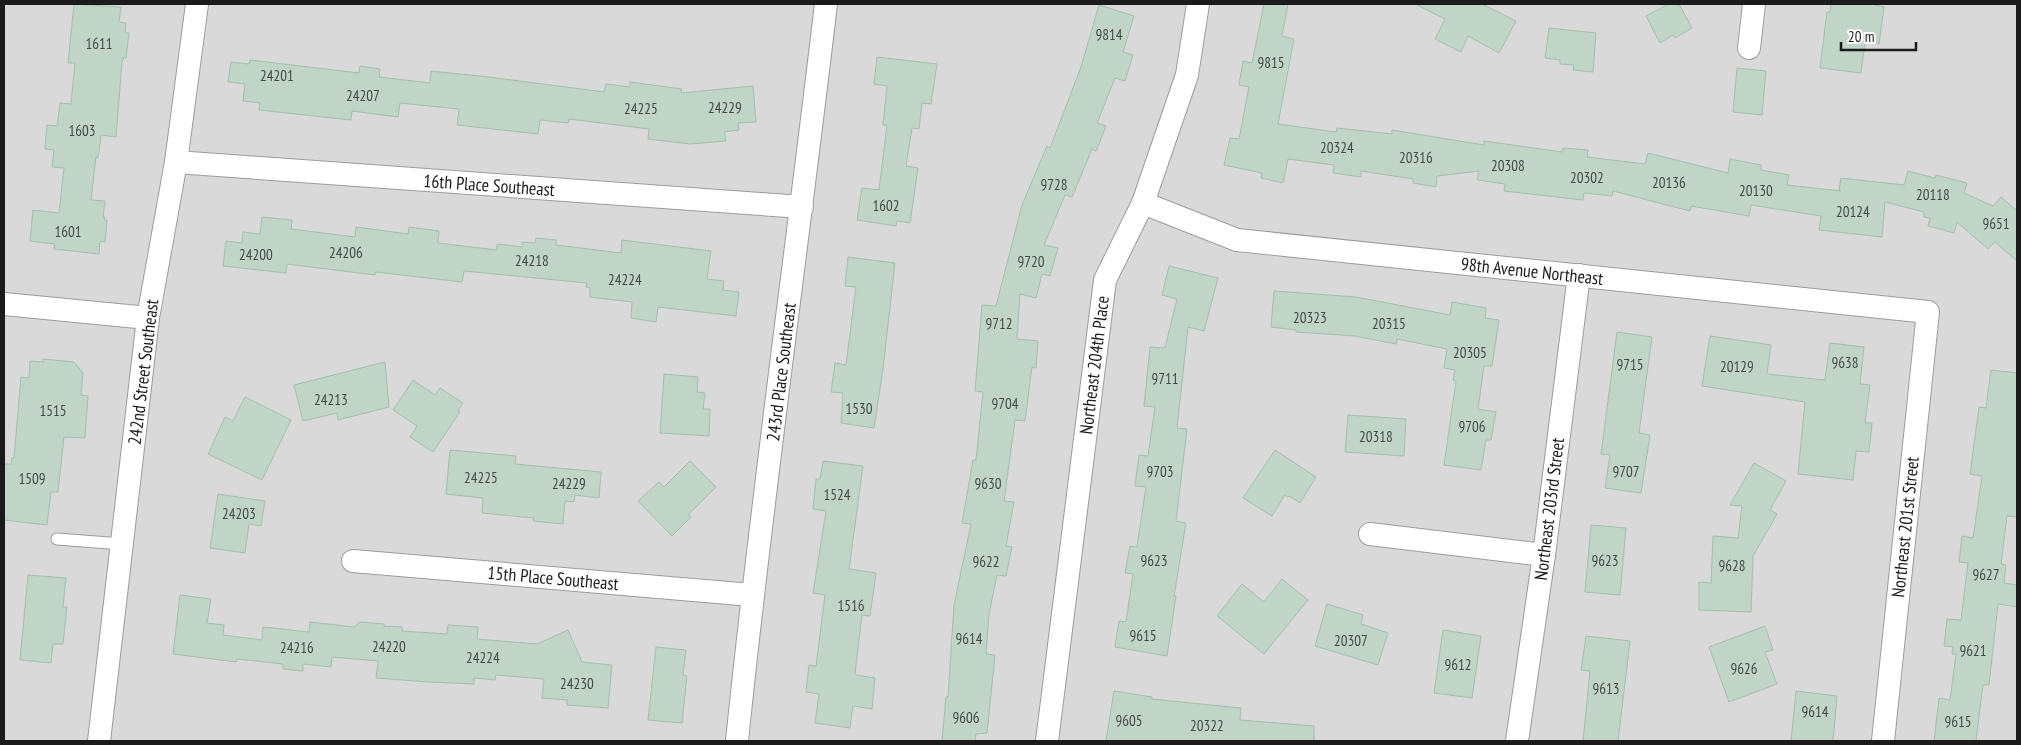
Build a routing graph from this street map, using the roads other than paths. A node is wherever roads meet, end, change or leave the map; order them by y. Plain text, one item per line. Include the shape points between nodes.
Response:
1 (197, 4) edge
2 (826, 4) edge
3 (1198, 4) edge
4 (1754, 4) edge
5 (1749, 48) dead end
6 (176, 162) junction
7 (1143, 203) junction
8 (802, 207) junction
9 (1579, 275) junction
10 (4, 304) edge
11 (1928, 312) joint
12 (148, 318) junction
13 (1370, 534) dead end
14 (57, 539) dead end
15 (122, 544) junction
16 (1544, 555) junction
17 (353, 561) dead end
18 (752, 595) junction
19 (99, 741) edge
20 (737, 741) edge
21 (1047, 741) edge
22 (1517, 741) edge
23 (1883, 741) edge

1 - 6 street, 242nd Street Southeast
2 - 8 street, 243rd Place Southeast
3 - 7 street, Northeast 204th Place via 1188,75
4 - 5 street
6 - 8 street, 16th Place Southeast
6 - 12 street, 242nd Street Southeast
7 - 9 street, 98th Avenue Northeast via 1237,240
7 - 21 street, Northeast 204th Place via 1105,280
8 - 18 street, 243rd Place Southeast
9 - 11 street, 98th Avenue Northeast
9 - 16 street, Northeast 203rd Street
10 - 12 street
11 - 23 street, Northeast 201st Street
12 - 15 street, 242nd Street Southeast
13 - 16 street
14 - 15 lane
15 - 19 street, 242nd Street Southeast
16 - 22 street, Northeast 203rd Street
17 - 18 street, 15th Place Southeast
18 - 20 street, 243rd Place Southeast

